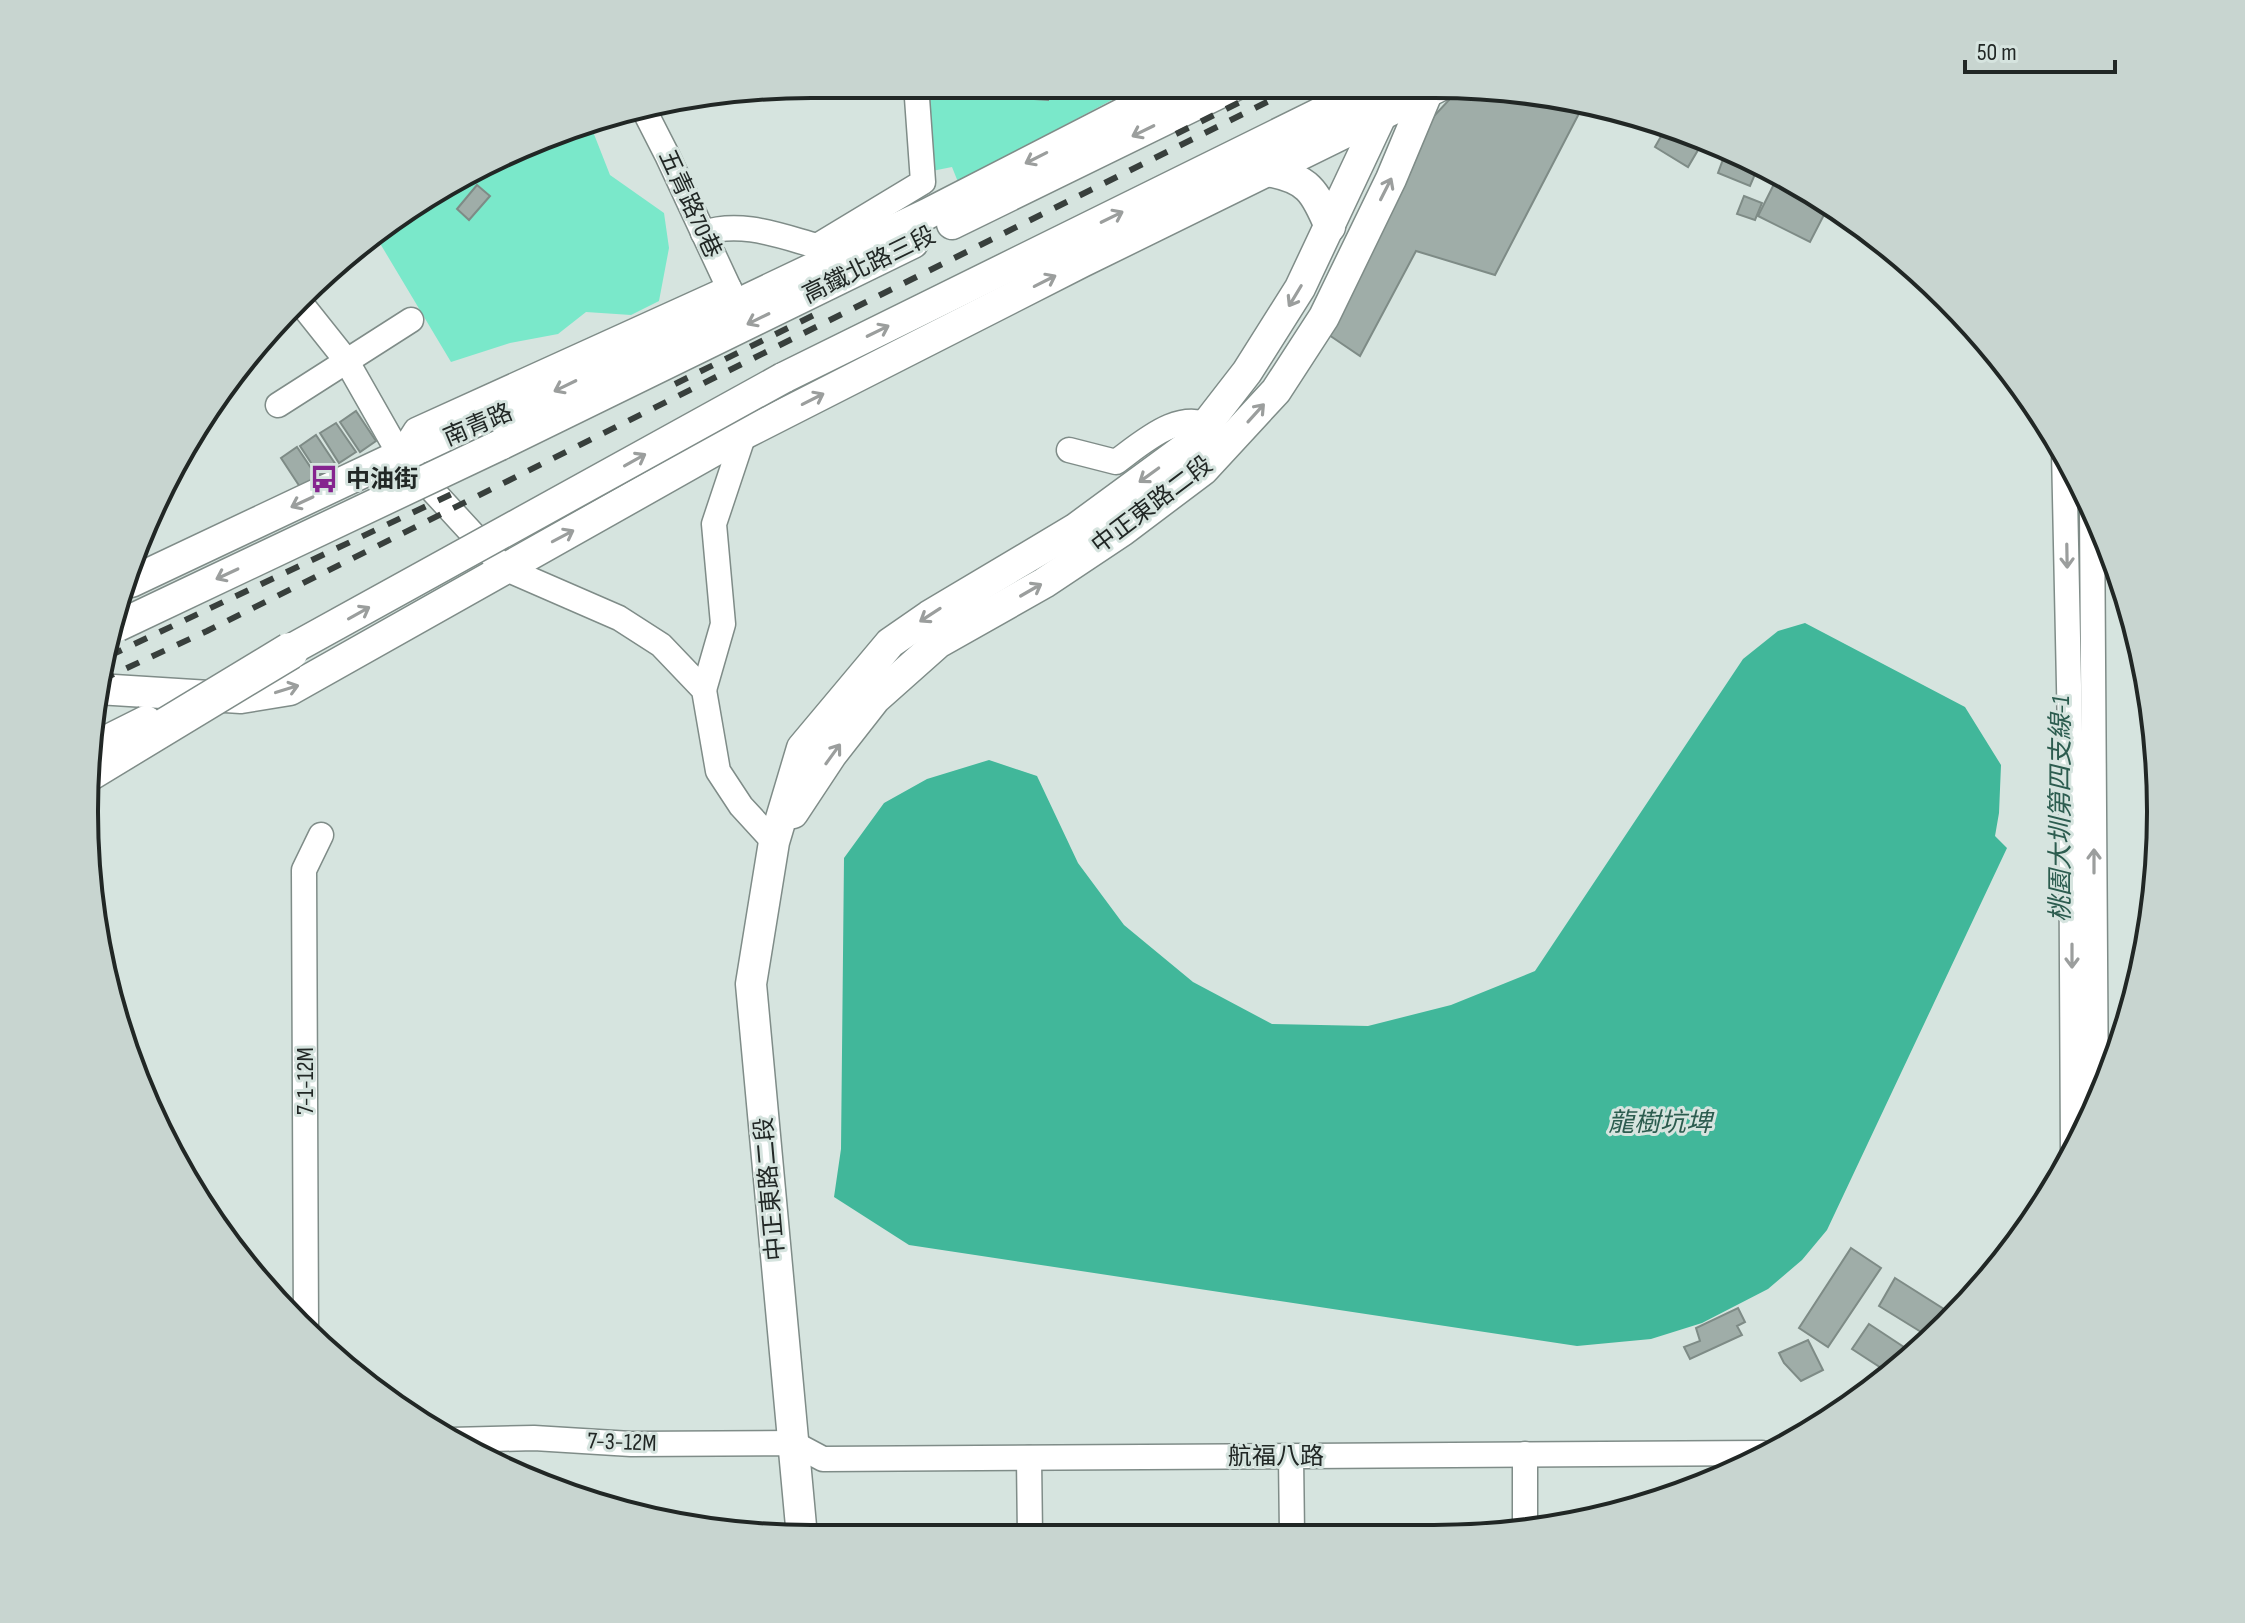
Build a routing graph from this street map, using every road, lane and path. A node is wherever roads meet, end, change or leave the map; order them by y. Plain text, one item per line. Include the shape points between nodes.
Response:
1 (917, 98) edge
2 (1153, 98) edge
3 (1209, 98) edge
4 (1351, 98) edge
5 (1391, 98) edge
6 (1414, 98) edge
7 (1428, 98) edge
8 (1384, 115) junction
9 (647, 117) edge
10 (1267, 171) junction
11 (923, 182) junction
12 (927, 214) junction
13 (1330, 227) junction
14 (703, 233) junction
15 (733, 295) junction
16 (305, 309) edge
17 (411, 320) dead end
18 (346, 360) junction
19 (278, 405) dead end
20 (1218, 432) junction
21 (744, 434) junction
22 (444, 440) junction
23 (500, 445) joint
24 (1069, 450) dead end
25 (400, 455) junction
26 (2065, 480) edge
27 (427, 486) junction
28 (2092, 536) edge
29 (504, 568) junction
30 (137, 579) edge
31 (123, 624) edge
32 (290, 651) junction
33 (109, 690) edge
34 (704, 690) junction
35 (102, 743) edge
36 (100, 766) edge
37 (321, 835) dead end
38 (774, 842) junction
39 (2096, 1077) edge
40 (2073, 1127) edge
41 (306, 1315) edge
42 (474, 1439) edge
43 (793, 1443) junction
44 (1745, 1453) edge
45 (1525, 1454) junction
46 (1291, 1456) junction
47 (1029, 1458) junction
48 (1525, 1519) edge
49 (801, 1525) edge
50 (1030, 1525) edge
51 (1292, 1525) edge

1 - 11 street
2 -> 12 main road, 高鐵北路三段
3 -> 23 main road, 高鐵北路三段
32 -> 4 main road, bridge via 783,378
5 - 8 main road, 中正東路二段
6 - 8 main road
20 -> 7 main road, 中正東路二段 via 1276,391 1324,317
8 - 10 main road
8 - 13 main road, 中正東路二段
9 - 14 street, 五青路70巷
10 - 13 main road via 1306,185 1317,196
21 -> 10 main road
11 - 12 street
11 - 14 street via 817,246 761,230 721,227
12 - 15 main road, 高鐵北路三段
13 -> 20 main road, 中正東路二段
14 - 15 street, 五青路70巷
15 -> 22 main road, 南青路 via 477,428
15 - 25 street via 416,430
16 - 18 street
17 - 18 street
18 - 19 street
18 - 25 street
20 - 24 street via 1168,425 1116,462
20 - 38 main road, 中正東路二段 via 1203,470 1044,583 938,643 875,699
29 -> 21 main road
21 - 34 street via 714,524 723,624
22 - 25 main road, 南青路
22 - 27 main road
23 -> 31 main road, 南青路, bridge
25 - 27 street
25 -> 30 main road, 南青路
26 -> 40 street
27 - 29 street
39 -> 28 street
33 -> 29 main road via 241,698 290,690
29 - 34 street via 619,618 661,645
32 - 35 main road, bridge
32 - 36 highway, bridge
34 - 38 street via 718,771
37 - 41 street, 7-1-12M via 304,870
38 - 43 main road, 中正東路二段 via 751,984
42 - 43 street, 7-3-12M
43 - 47 street, 航福八路 via 823,1459
43 - 49 main road, 中正東路二段
44 - 45 street, 航福八路
45 - 46 street, 航福八路
45 - 48 street
46 - 47 street, 航福八路
46 - 51 street
47 - 50 street

